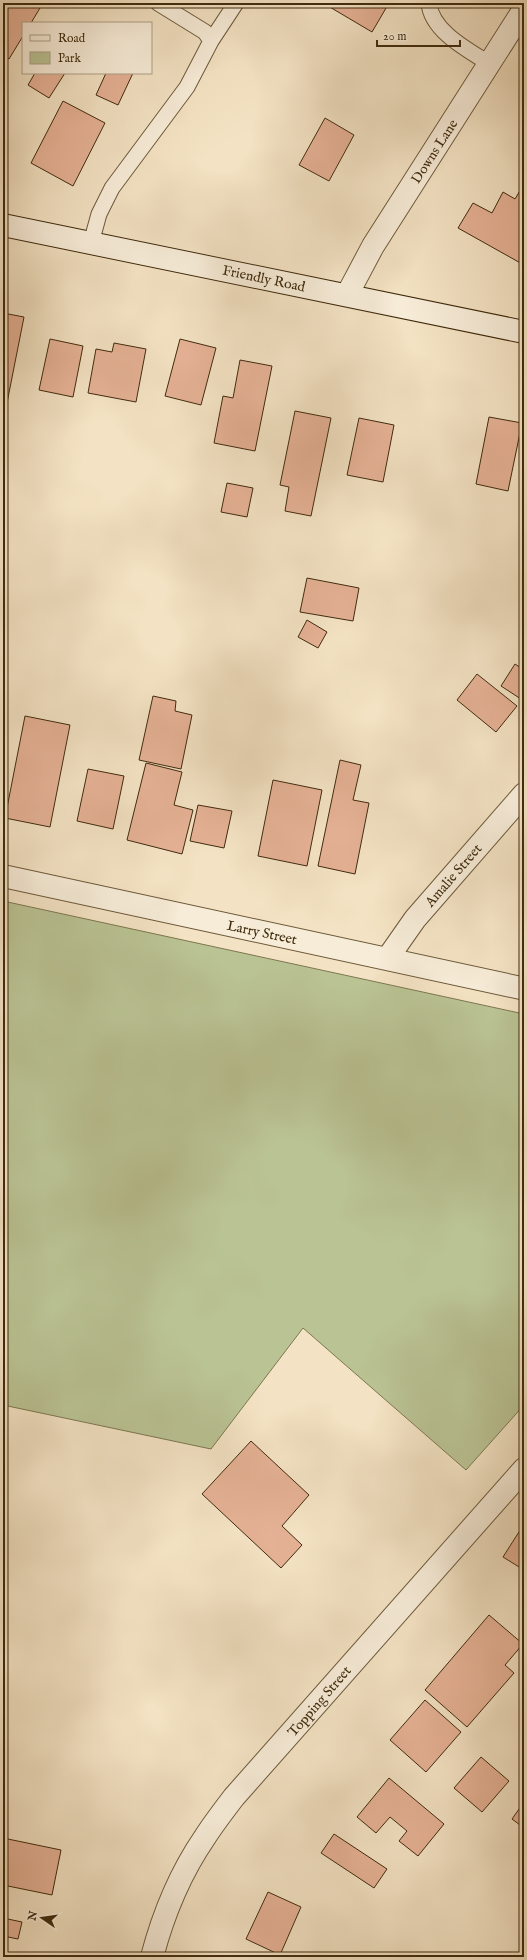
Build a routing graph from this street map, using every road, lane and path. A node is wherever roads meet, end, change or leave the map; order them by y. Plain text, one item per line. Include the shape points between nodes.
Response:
1 (158, 3) edge
2 (236, 3) edge
3 (429, 3) edge
4 (524, 9) edge
5 (212, 41) junction
6 (490, 64) junction
7 (3, 224) edge
8 (91, 243) junction
9 (347, 295) junction
10 (524, 332) edge
11 (524, 794) edge
12 (3, 876) edge
13 (388, 959) junction
14 (521, 988) dead end
15 (524, 1469) edge
16 (152, 1957) edge

1 - 5 lane via 205,32
2 - 5 lane
3 - 6 lane via 430,10 450,38
4 - 6 street, Downs Lane
5 - 8 lane via 187,87 112,188 99,214
6 - 9 street, Downs Lane via 373,246
7 - 8 street, Friendly Road
8 - 9 street, Friendly Road
9 - 10 street, Friendly Road
11 - 13 street, Amalie Street via 414,919
12 - 13 street, Larry Street
13 - 14 street, Larry Street
15 - 16 street, Topping Street via 234,1797 204,1837 180,1880

